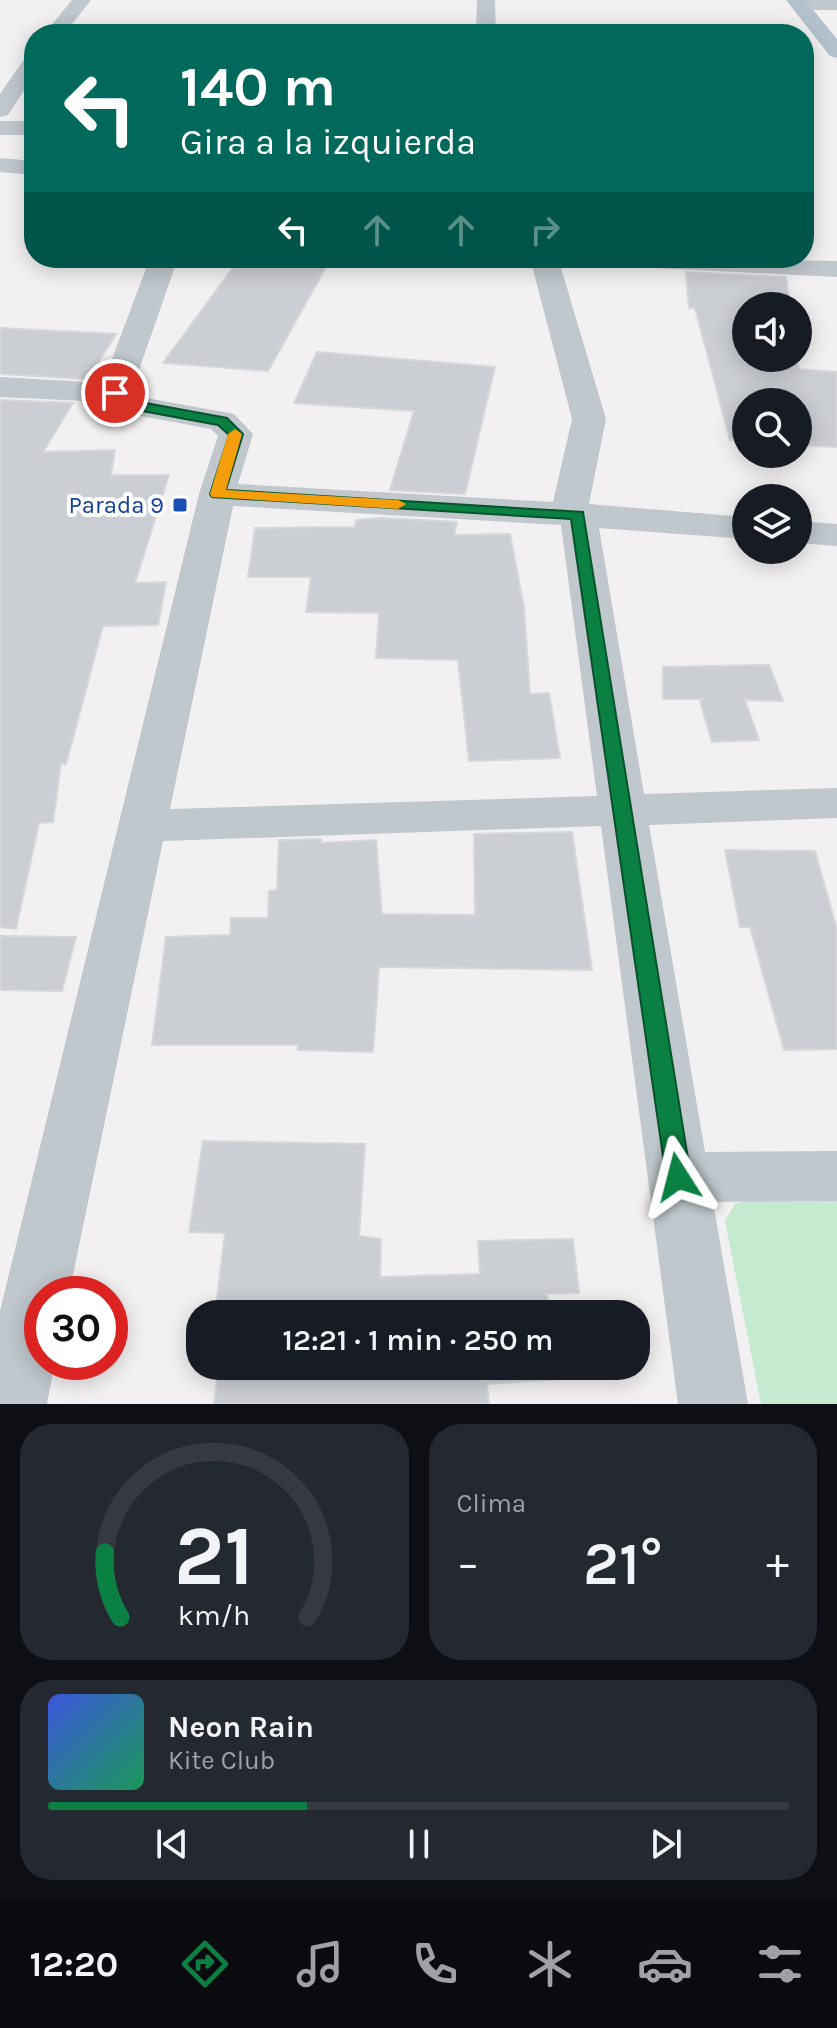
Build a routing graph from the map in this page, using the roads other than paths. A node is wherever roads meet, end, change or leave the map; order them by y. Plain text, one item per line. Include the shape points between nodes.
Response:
1 (82, 0) edge
2 (486, 0) edge
3 (796, 2) edge
4 (837, 4) edge
5 (62, 24) edge
6 (486, 24) edge
7 (836, 49) edge
8 (24, 76) edge
9 (0, 110) edge
10 (0, 128) edge
11 (24, 128) edge
12 (0, 165) edge
13 (24, 167) edge
14 (160, 268) edge
15 (547, 268) edge
16 (814, 268) edge
17 (837, 269) edge
18 (0, 387) edge
19 (115, 393) junction
20 (217, 494) junction
21 (573, 514) junction
22 (732, 527) edge
23 (812, 533) edge
24 (837, 535) edge
25 (837, 803) edge
26 (622, 812) junction
27 (142, 826) junction
28 (837, 1176) edge
29 (678, 1177) junction
30 (12, 1404) edge
31 (713, 1404) edge

1 - 5 street
2 - 6 street
3 - 4 street
3 - 7 main road
8 - 9 street
10 - 11 street
12 - 13 street
14 - 19 street
15 - 21 street via 589,419
16 - 17 street
18 - 19 street
19 - 20 street via 131,405 222,421 236,434
20 - 21 street
20 - 27 street
21 - 22 street
21 - 26 street
23 - 24 street
25 - 26 street
26 - 27 street
26 - 29 street
27 - 30 street
28 - 29 street
29 - 31 street

